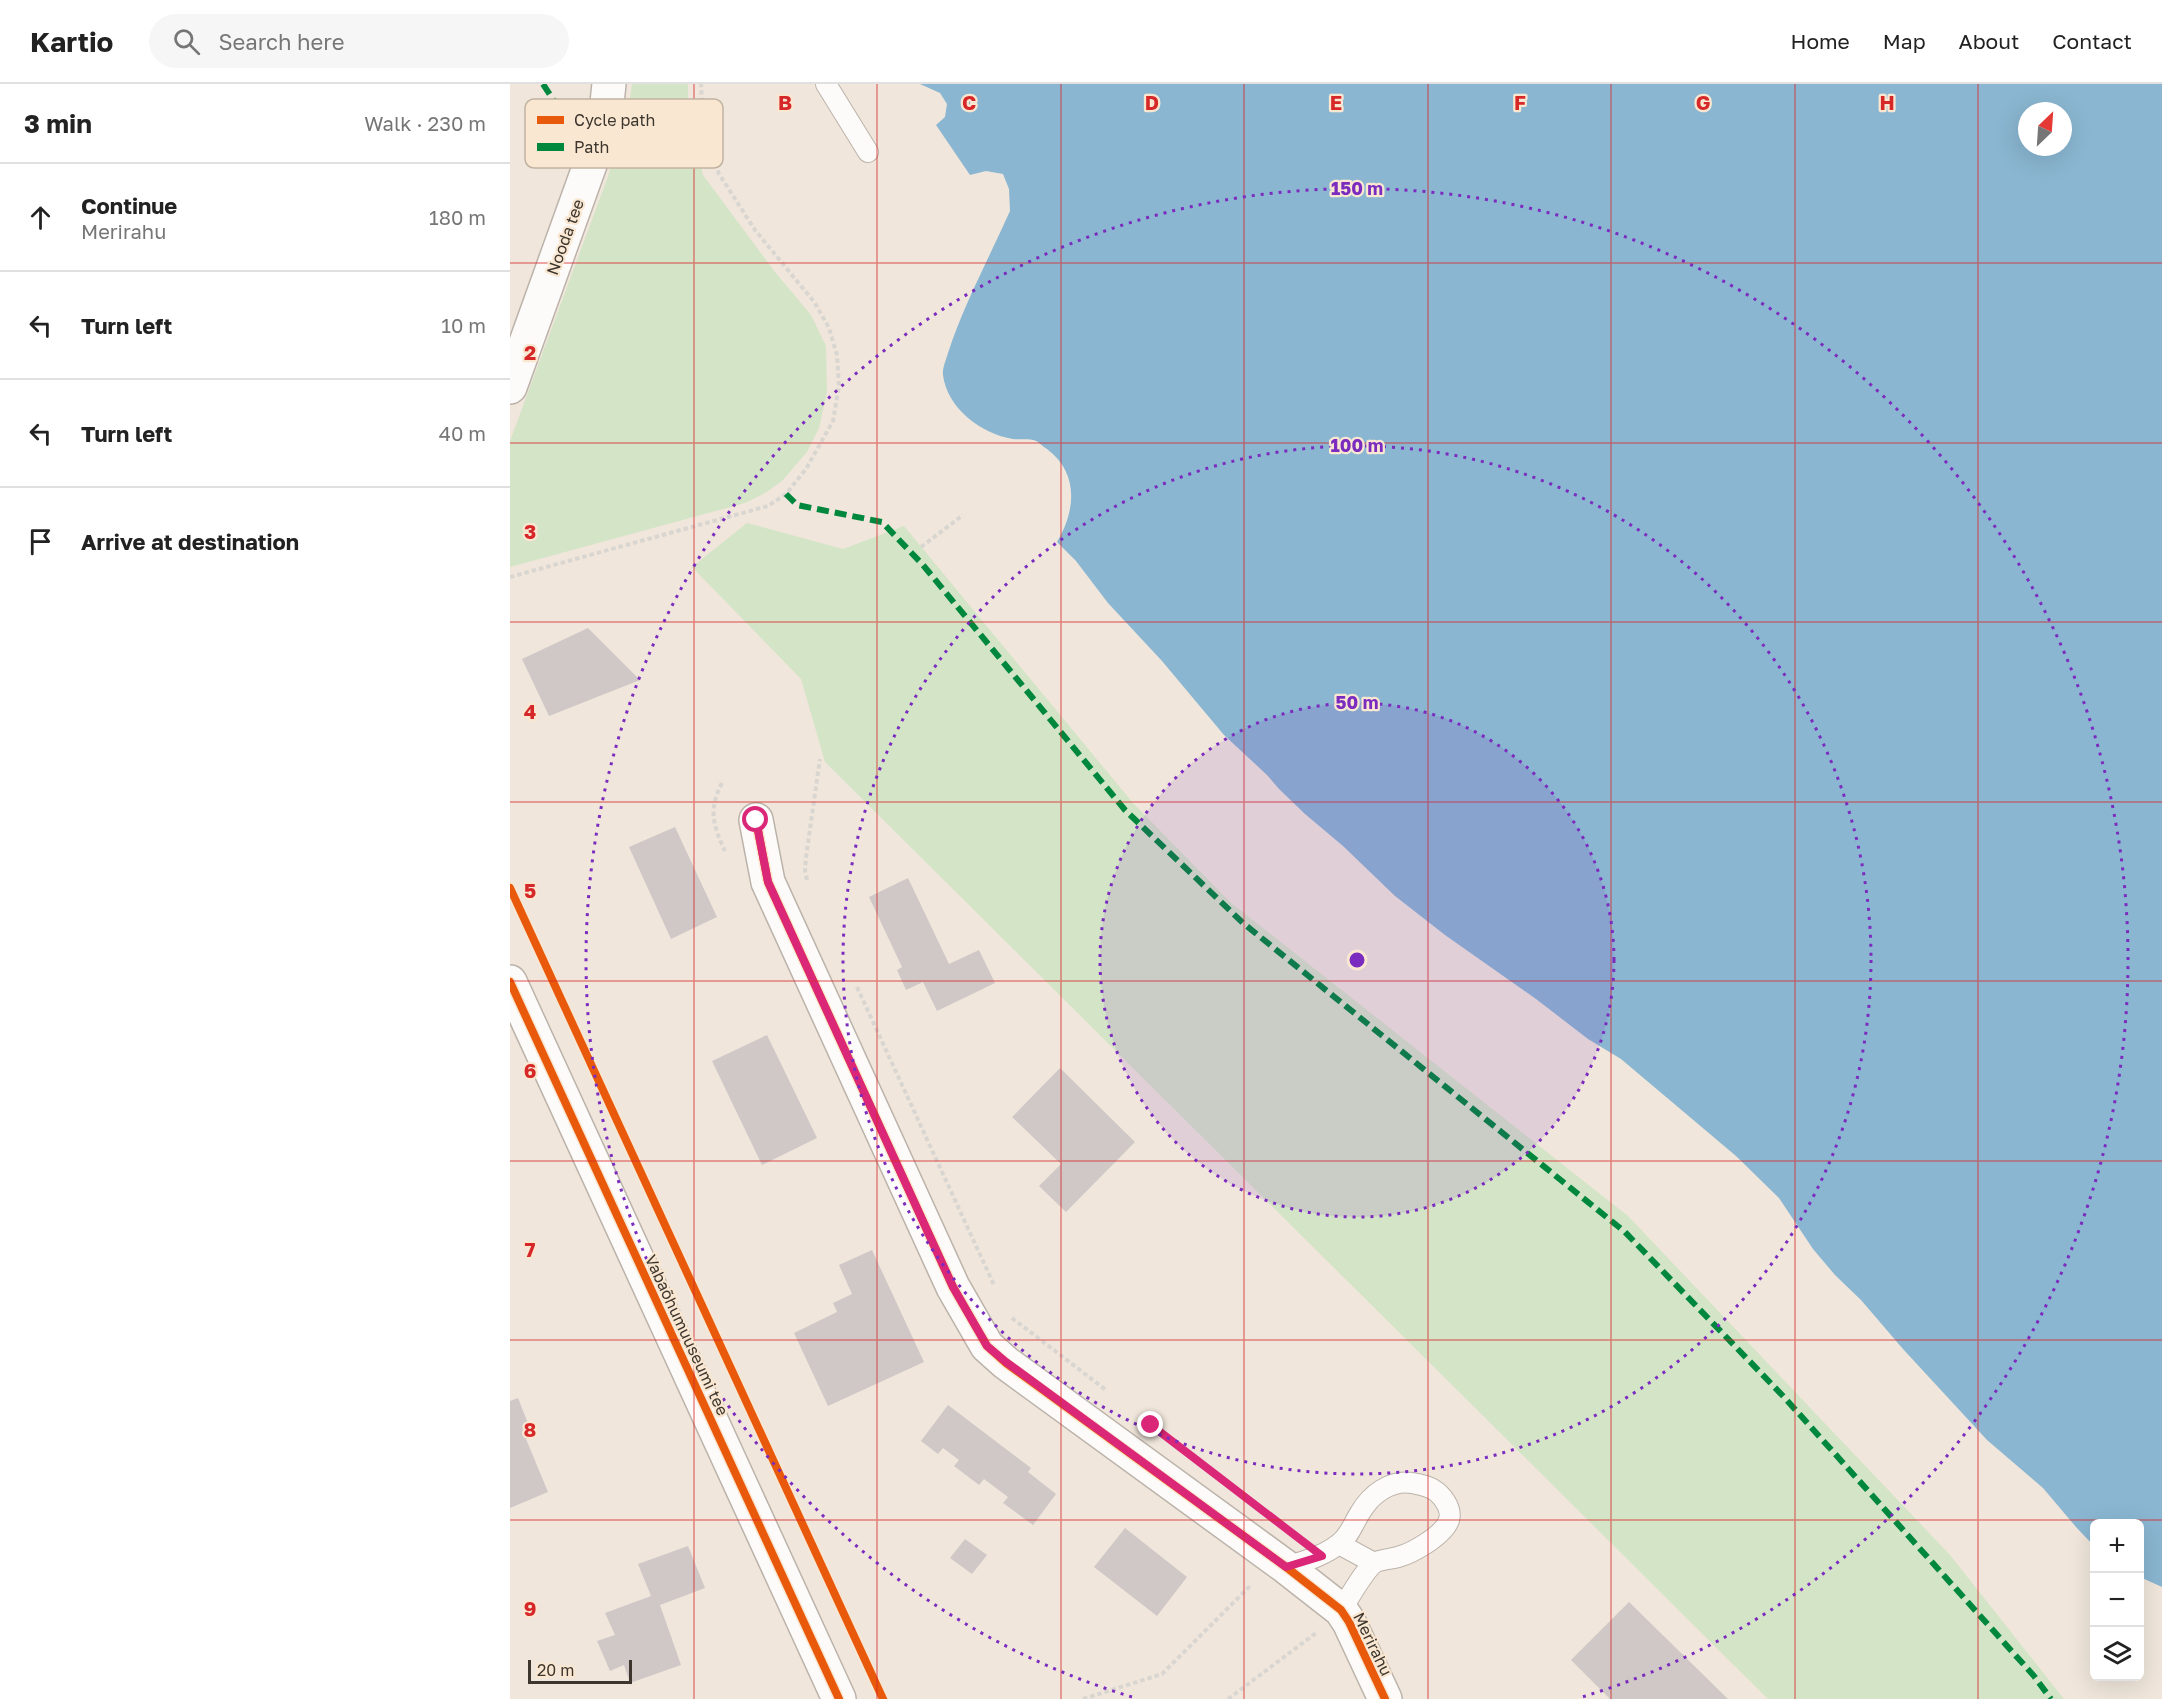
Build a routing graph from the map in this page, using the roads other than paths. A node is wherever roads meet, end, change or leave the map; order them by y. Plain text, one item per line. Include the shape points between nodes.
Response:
1 (609, 84) edge
2 (826, 84) edge
3 (607, 99) edge
4 (868, 152) dead end
5 (589, 168) edge
6 (510, 387) edge
7 (756, 820) dead end
8 (510, 982) edge
9 (1339, 1544) junction
10 (1374, 1563) junction
11 (1286, 1567) junction
12 (1341, 1610) junction
13 (839, 1699) edge
14 (1385, 1699) edge

1 - 3 street, Nooda tee
2 - 4 lane
5 - 6 street, Nooda tee
7 - 11 street, Merirahu via 768,882 953,1287 987,1346
8 - 13 street, Vabaõhumuuseumi tee
9 - 10 lane
9 - 10 lane via 1349,1535 1371,1497 1389,1485 1426,1485 1438,1493 1449,1507 1446,1528 1401,1556
9 - 11 lane via 1322,1556
10 - 12 lane
11 - 12 street, Merirahu
12 - 14 street, Merirahu

